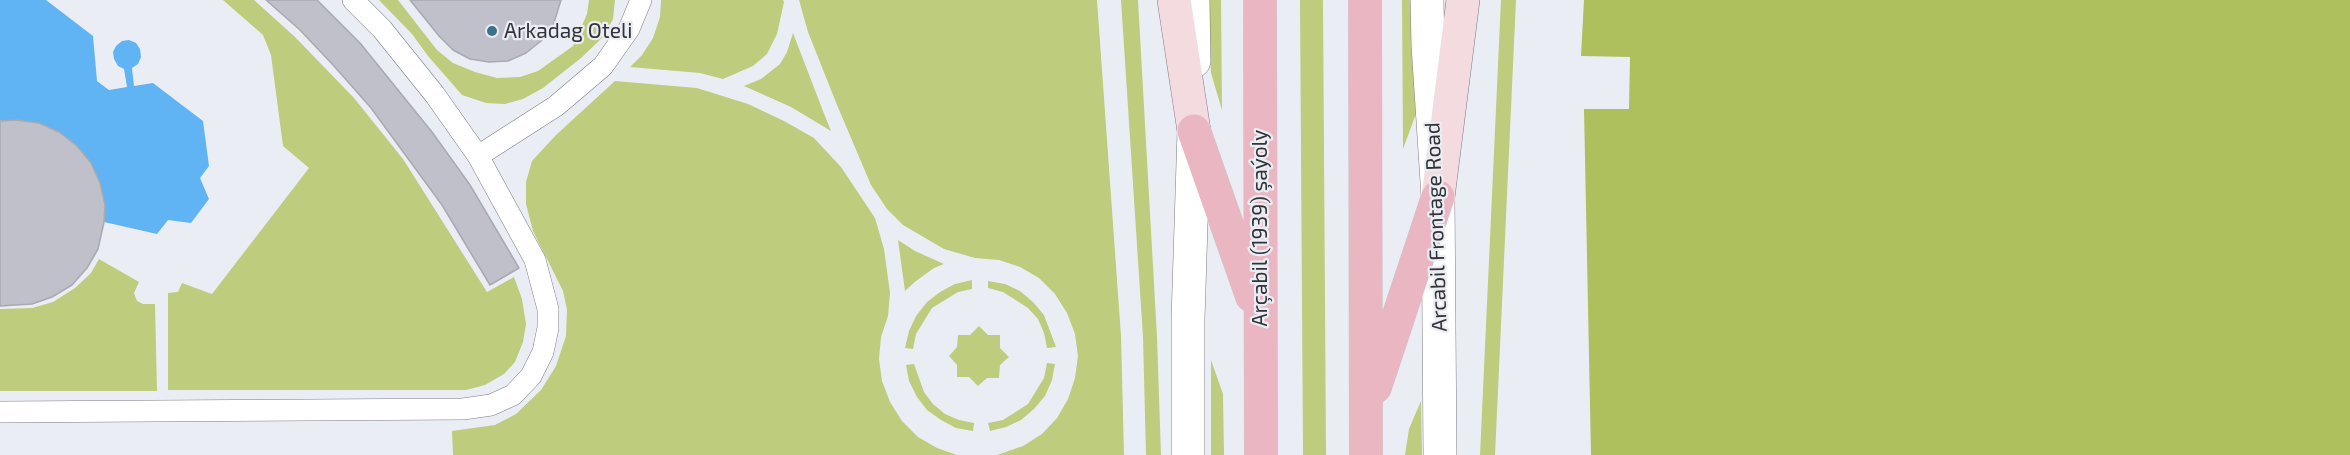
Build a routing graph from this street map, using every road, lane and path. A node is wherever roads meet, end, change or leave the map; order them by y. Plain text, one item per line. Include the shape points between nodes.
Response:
1 (353, 0) edge
2 (641, 0) edge
3 (1174, 0) edge
4 (1193, 0) edge
5 (1260, 0) edge
6 (1365, 0) edge
7 (1427, 0) edge
8 (1463, 0) edge
9 (1194, 131) junction
10 (478, 156) junction
11 (1438, 197) junction
12 (1260, 322) junction
13 (0, 412) edge
14 (1365, 414) junction
15 (1188, 455) edge
16 (1261, 455) edge
17 (1366, 455) edge
18 (1440, 455) edge

1 - 10 lane via 382,29 435,95
2 - 10 lane via 629,29 603,66 556,106
3 - 9 main road
4 - 9 street
5 - 12 main road, Arçabil (1939) şaýoly
6 - 14 main road
7 - 11 street, Arcabil Frontage Road
8 - 11 main road
9 - 12 main road
9 - 15 street
10 - 13 lane via 534,260 548,309 543,352 531,376 513,395 490,405 463,409
11 - 14 main road
11 - 18 street, Arcabil Frontage Road
12 - 16 main road, Arçabil (1939) şaýoly
14 - 17 main road

